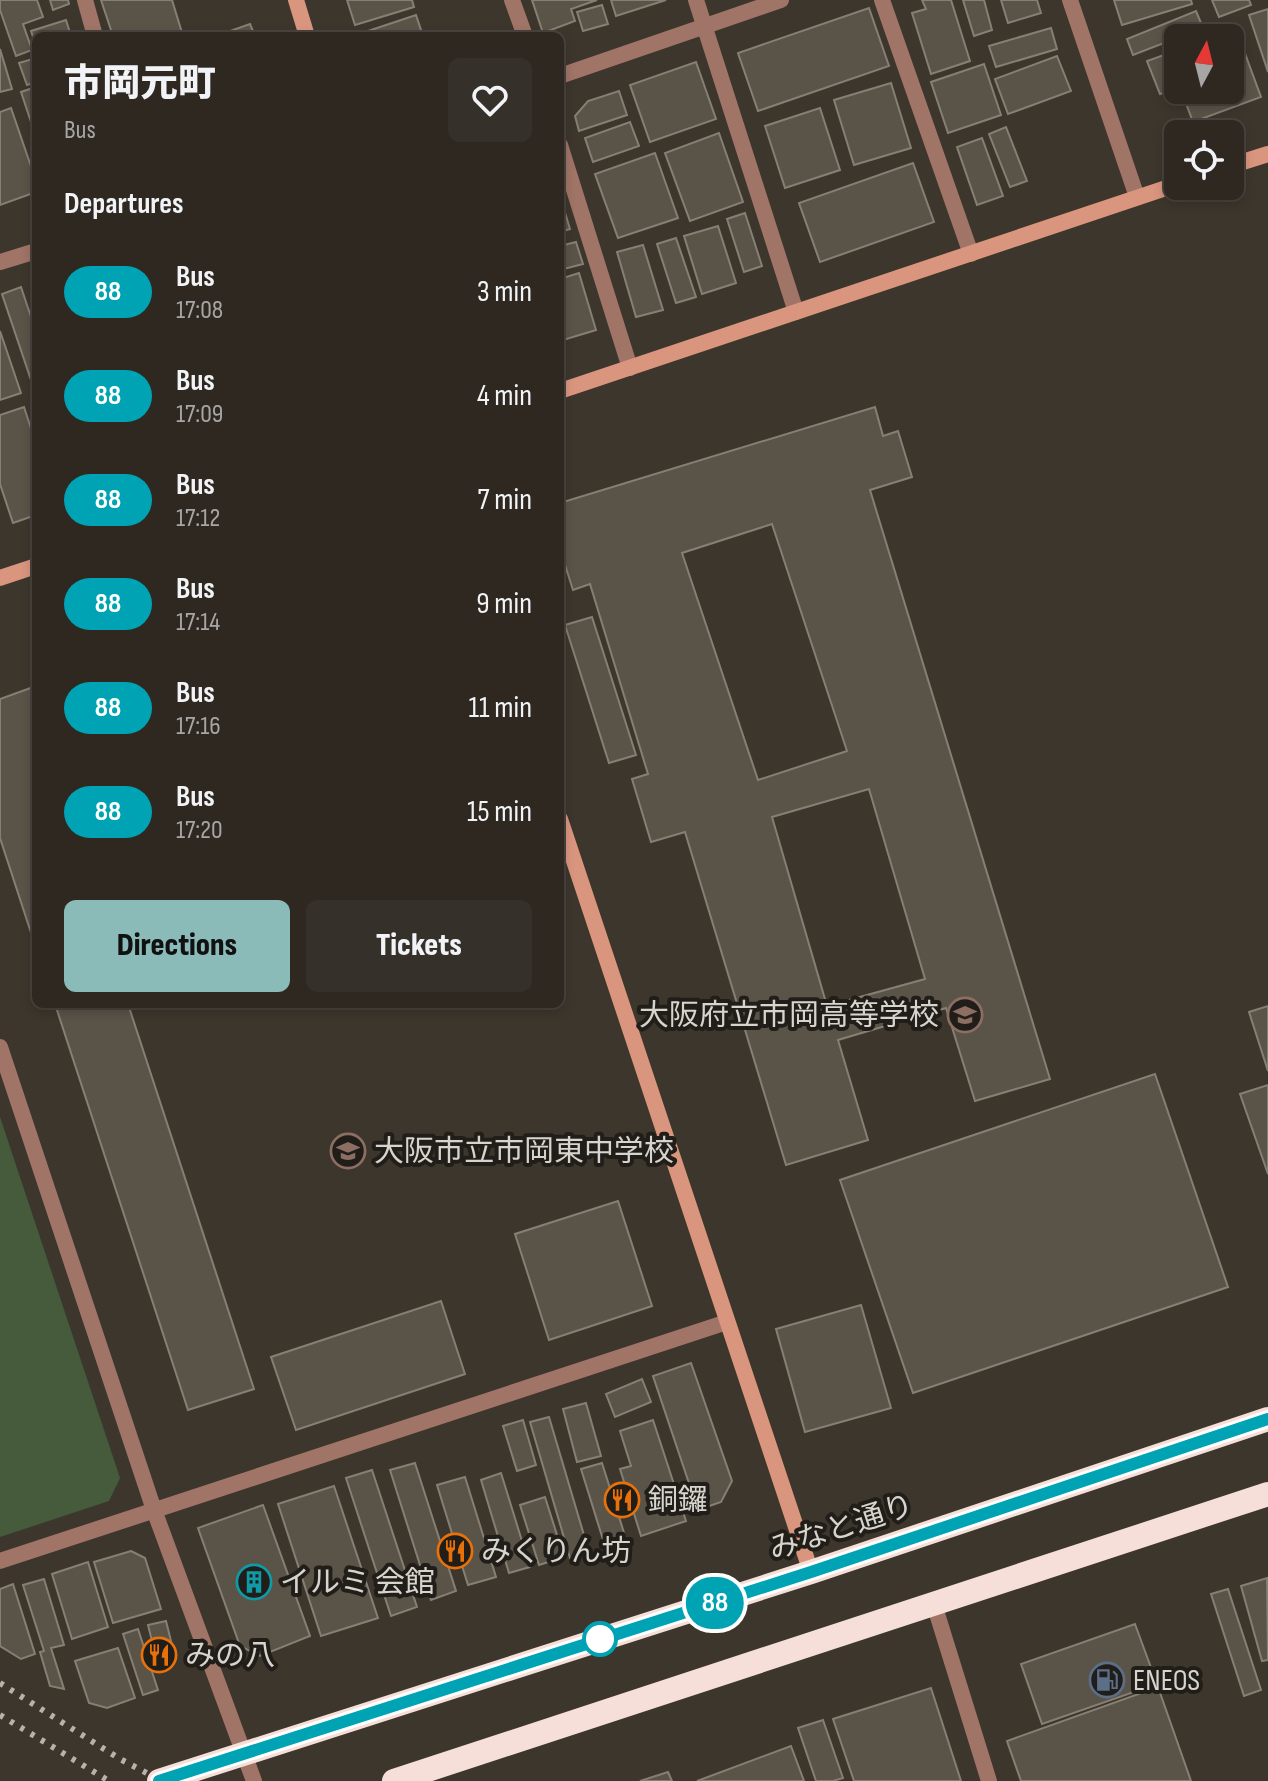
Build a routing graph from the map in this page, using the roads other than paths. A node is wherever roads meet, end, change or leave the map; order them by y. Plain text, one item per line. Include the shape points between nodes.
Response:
1 (85, 0) edge
2 (296, 0) edge
3 (512, 0) edge
4 (696, 0) edge
5 (781, 0) edge
6 (882, 0) edge
7 (1070, 0) edge
8 (704, 25) junction
9 (94, 32) edge
10 (306, 32) edge
11 (524, 32) edge
12 (564, 75) edge
13 (1268, 154) edge
14 (564, 158) edge
15 (1244, 162) edge
16 (1164, 188) edge
17 (1137, 197) junction
18 (32, 252) edge
19 (971, 254) junction
20 (0, 262) edge
21 (796, 312) junction
22 (630, 368) junction
23 (564, 390) edge
24 (32, 567) edge
25 (0, 578) edge
26 (564, 831) edge
27 (0, 1047) edge
28 (727, 1322) junction
29 (1268, 1419) edge
30 (1268, 1494) edge
31 (154, 1510) junction
32 (0, 1561) edge
33 (811, 1572) junction
34 (934, 1604) junction
35 (243, 1753) junction
36 (159, 1781) edge
37 (254, 1781) edge
38 (394, 1781) edge
39 (989, 1781) edge

1 - 9 street
2 - 10 street
3 - 11 street
4 - 8 street
5 - 8 street
6 - 19 street
7 - 17 street
8 - 12 street
8 - 21 street
13 - 15 street
14 - 22 street
16 - 17 street
17 - 19 street
18 - 20 street
19 - 21 street
21 - 22 street
22 - 23 street
24 - 25 street
26 - 28 street
27 - 31 street
28 - 31 street
28 - 33 street
29 - 33 highway, みなと通り
30 - 34 highway
31 - 32 street
31 - 35 street
33 - 35 highway, みなと通り
34 - 38 highway
34 - 39 street
35 - 36 highway, みなと通り
35 - 37 street

